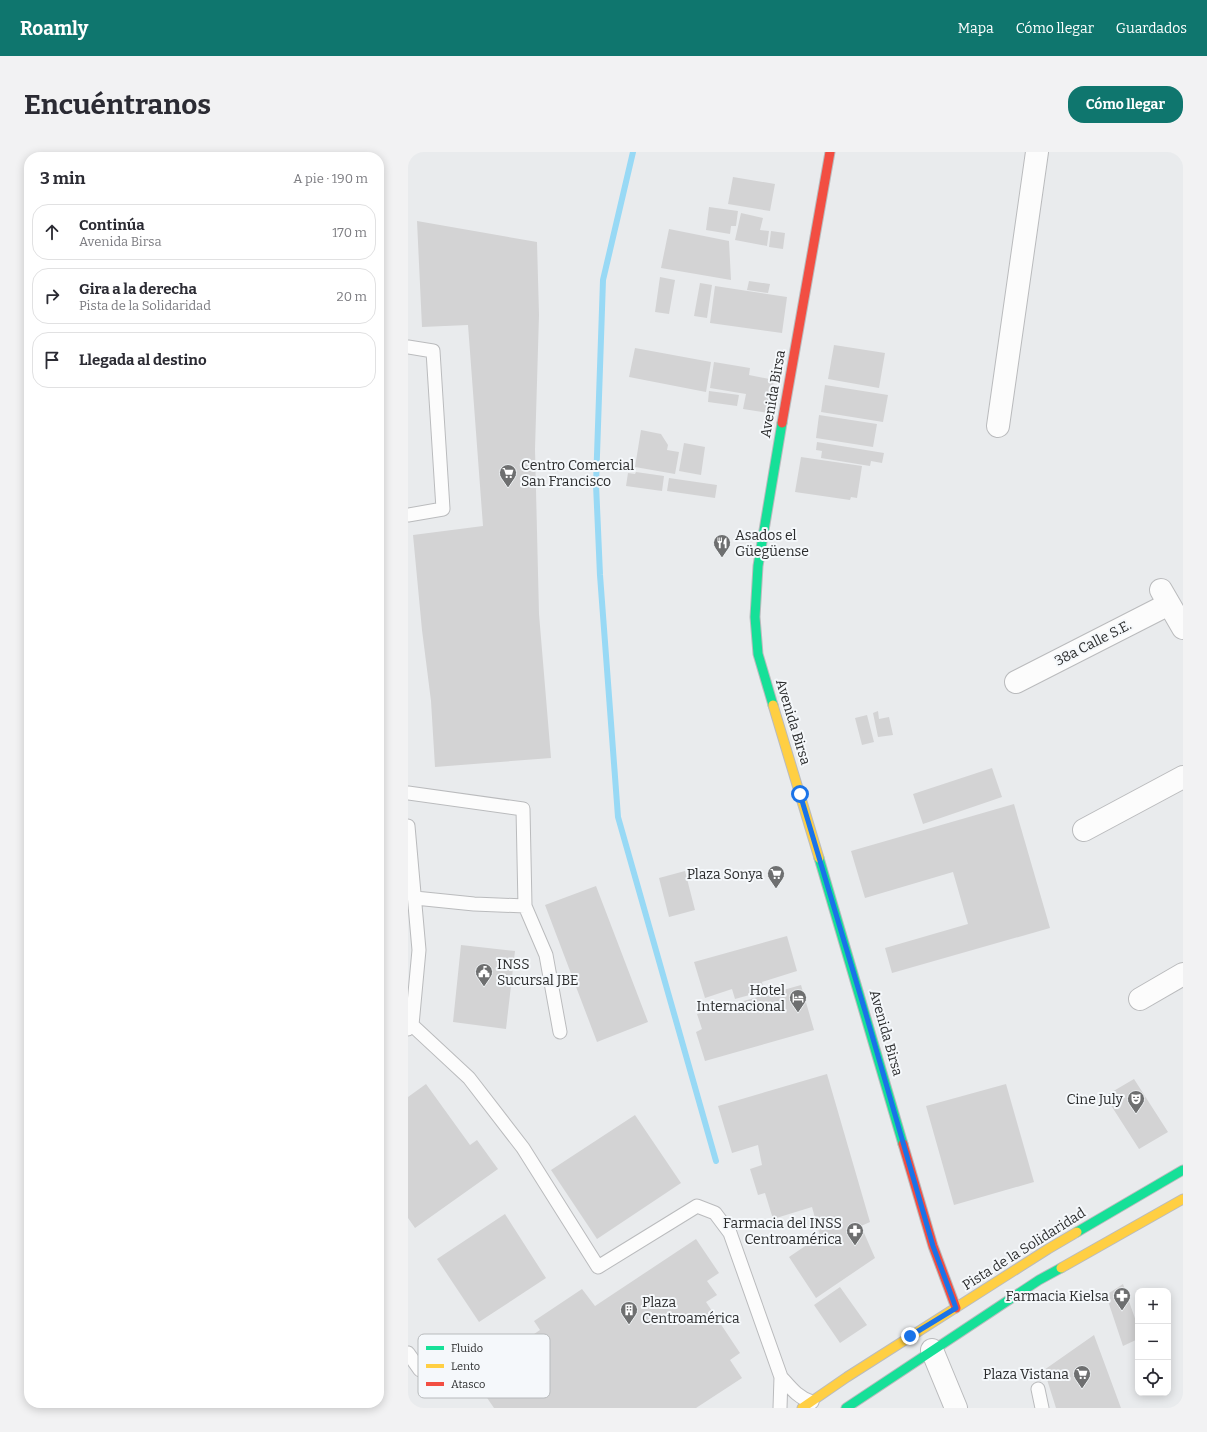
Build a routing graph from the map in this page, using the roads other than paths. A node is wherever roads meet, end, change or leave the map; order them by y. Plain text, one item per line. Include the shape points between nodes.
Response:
1 (830, 152) edge
2 (1037, 152) edge
3 (408, 347) edge
4 (998, 426) dead end
5 (408, 515) edge
6 (1183, 628) edge
7 (1016, 682) dead end
8 (1183, 777) edge
9 (408, 792) edge
10 (408, 826) edge
11 (1084, 830) dead end
12 (415, 898) junction
13 (525, 906) junction
14 (1183, 974) edge
15 (1140, 999) dead end
16 (410, 1027) edge
17 (560, 1032) dead end
18 (1183, 1170) edge
19 (1183, 1199) edge
20 (956, 1308) junction
21 (932, 1350) junction
22 (408, 1353) edge
23 (418, 1367) edge
24 (781, 1377) junction
25 (1038, 1389) dead end
26 (807, 1405) edge
27 (780, 1408) edge
28 (846, 1408) edge
29 (956, 1408) edge
30 (1042, 1408) edge

1 - 20 street, Avenida Birsa via 758,566 755,617 758,654 933,1246
2 - 4 street
3 - 5 lane via 433,350 443,509
6 - 7 street, 38a Calle S.E. via 1165,597
8 - 11 street
9 - 13 lane via 523,809
10 - 12 lane
12 - 13 lane
12 - 16 lane via 419,950
13 - 17 lane via 546,955
14 - 15 street
16 - 24 lane via 469,1078 519,1142 598,1266 697,1206 715,1213 730,1233
18 - 20 street, Pista de la Solidaridad via 1048,1249
19 - 21 street via 1039,1280
20 - 26 street, Pista de la Solidaridad via 847,1376
21 - 28 street
21 - 29 street
22 - 23 lane
24 - 26 lane
24 - 27 lane
25 - 30 lane

